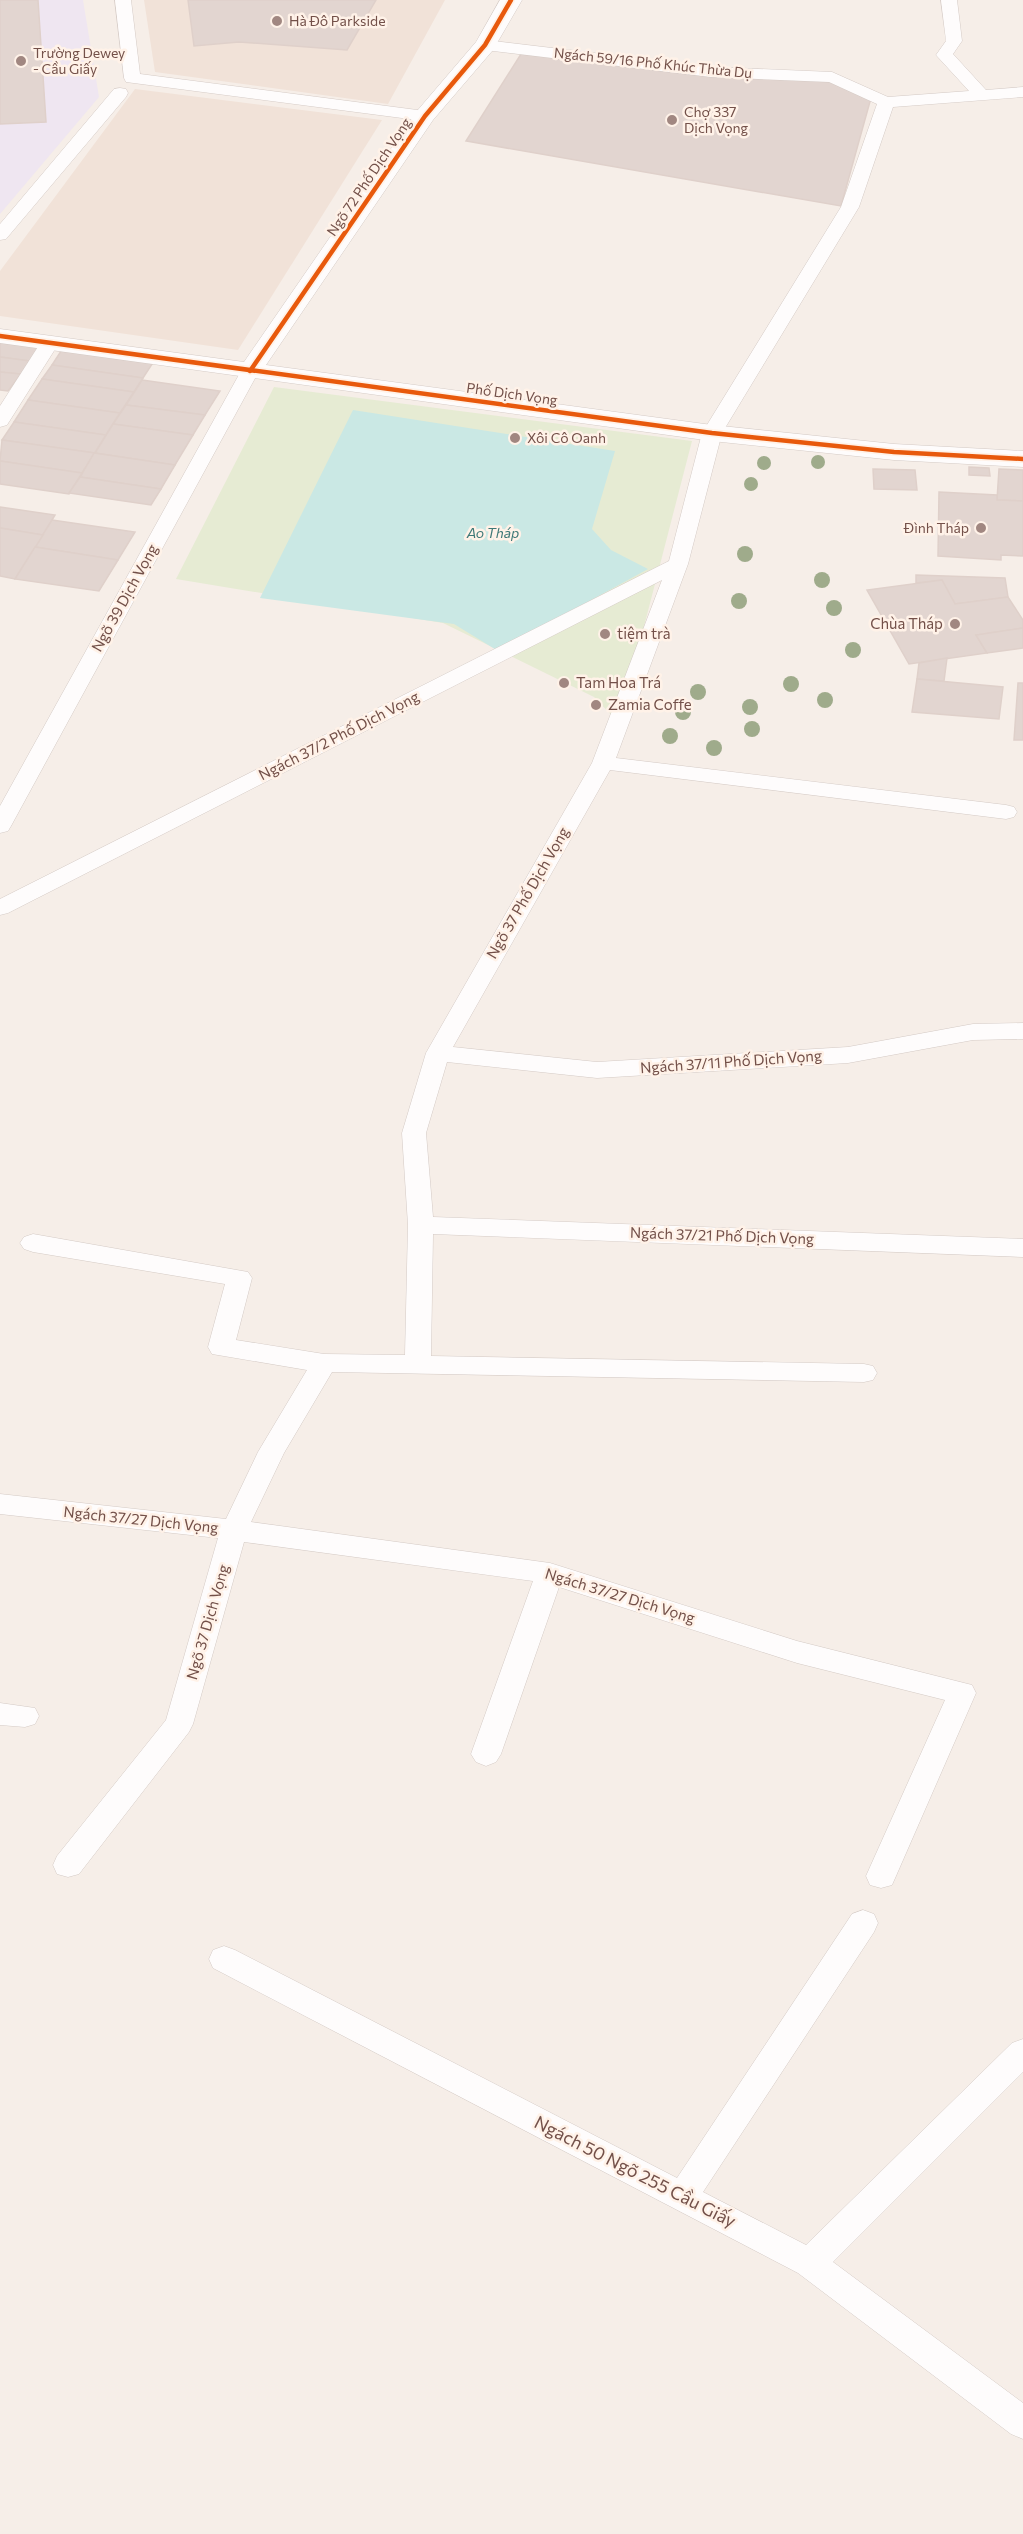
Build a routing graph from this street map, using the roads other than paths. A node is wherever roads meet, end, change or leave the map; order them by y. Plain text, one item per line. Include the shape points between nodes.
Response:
1 (123, 0) edge
2 (511, 0) edge
3 (949, 0) edge
4 (485, 45) junction
5 (1023, 92) edge
6 (120, 93) dead end
7 (982, 95) junction
8 (886, 102) junction
9 (425, 116) junction
10 (0, 235) edge
11 (0, 336) edge
12 (50, 343) junction
13 (250, 371) junction
14 (0, 421) edge
15 (712, 433) junction
16 (1023, 459) edge
17 (678, 564) junction
18 (603, 763) junction
19 (1006, 812) dead end
20 (0, 826) edge
21 (0, 908) edge
22 (1023, 1031) edge
23 (438, 1053) junction
24 (421, 1226) junction
25 (33, 1243) dead end
26 (1023, 1248) edge
27 (324, 1363) junction
28 (418, 1363) junction
29 (864, 1373) dead end
30 (0, 1504) edge
31 (234, 1530) junction
32 (550, 1573) junction
33 (486, 1754) dead end
34 (68, 1865) dead end
35 (881, 1876) dead end
36 (863, 1923) dead end
37 (224, 1959) dead end
38 (1023, 2052) edge
39 (682, 2197) junction
40 (810, 2263) junction
41 (1023, 2423) edge

1 - 9 lane via 132,78
2 - 4 street, Ngõ 72 Phố Dịch Vọng
3 - 7 lane via 954,41 944,55
4 - 8 lane, Ngách 59/16 Phố Khúc Thừa Dụ via 711,72 832,77
4 - 9 street, Ngõ 72 Phố Dịch Vọng
5 - 7 lane
6 - 10 lane
7 - 8 lane
8 - 15 lane, Ngõ 37 Phố Dịch Vọng via 850,207
9 - 13 street, Ngõ 72 Phố Dịch Vọng
11 - 12 street, Phố Dịch Vọng
12 - 13 street, Phố Dịch Vọng
12 - 14 lane
13 - 15 street, Phố Dịch Vọng
13 - 20 lane, Ngõ 39 Dịch Vọng
15 - 16 street, Phố Dịch Vọng via 894,452
15 - 17 lane, Ngõ 37 Phố Dịch Vọng
17 - 18 lane, Ngõ 37 Phố Dịch Vọng
17 - 21 lane, Ngách 37/2 Phố Dịch Vọng
18 - 19 lane
18 - 23 lane, Ngõ 37 Phố Dịch Vọng
22 - 23 lane, Ngách 37/11 Phố Dịch Vọng via 973,1032 848,1054 597,1070
23 - 24 lane, Ngõ 37 Phố Dịch Vọng via 414,1133
24 - 26 lane, Ngách 37/21 Phố Dịch Vọng
24 - 28 lane, Ngõ 37 Phố Dịch Vọng
25 - 27 lane via 239,1278 221,1347
27 - 28 lane
27 - 31 lane, Ngõ 37 Dịch Vọng via 271,1452
28 - 29 lane
30 - 31 lane, Ngách 37/27 Dịch Vọng
31 - 32 lane, Ngách 37/27 Dịch Vọng
31 - 34 lane, Ngõ 37 Dịch Vọng via 179,1724
32 - 33 lane
32 - 35 lane, Ngách 37/27 Dịch Vọng via 797,1652 962,1693
36 - 39 lane
37 - 39 lane, Ngách 50 Ngõ 255 Cầu Giấy
38 - 40 lane
39 - 40 lane, Ngách 50 Ngõ 255 Cầu Giấy
40 - 41 lane, Ngách 50 Ngõ 255 Cầu Giấy

